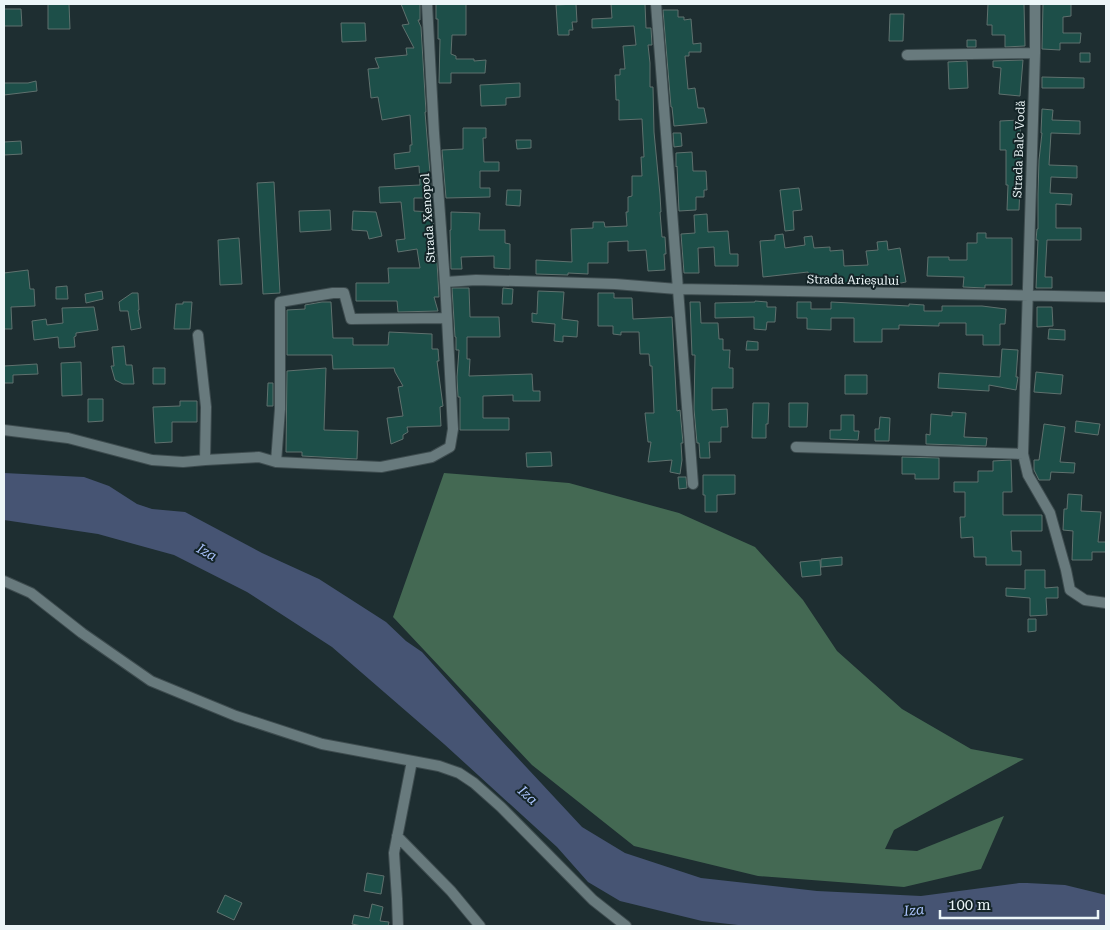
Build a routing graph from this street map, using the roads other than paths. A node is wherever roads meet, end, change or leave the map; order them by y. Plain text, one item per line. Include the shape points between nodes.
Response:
1 (427, 4) edge
2 (656, 4) edge
3 (1035, 4) edge
4 (1035, 53) junction
5 (907, 55) dead end
6 (445, 282) junction
7 (677, 289) junction
8 (1028, 296) junction
9 (1106, 296) edge
10 (446, 318) junction
11 (198, 335) dead end
12 (4, 430) edge
13 (796, 447) dead end
14 (1023, 454) junction
15 (205, 460) junction
16 (276, 462) junction
17 (693, 484) dead end
18 (4, 581) edge
19 (1106, 603) edge
20 (412, 761) junction
21 (397, 836) junction
22 (398, 926) edge
23 (480, 926) edge
24 (626, 926) edge

1 - 6 street, Strada Xenopol
2 - 7 street
3 - 4 street, Strada Balc Vodă
4 - 5 street
4 - 8 street, Strada Balc Vodă
6 - 7 street, Strada Arieșului via 551,282
6 - 10 street, Strada Xenopol
7 - 8 street, Strada Arieșului
7 - 17 street
8 - 9 street
8 - 14 street, Strada Balc Vodă
10 - 16 street, Strada Xenopol via 452,429 450,447 432,457 381,467
10 - 16 street via 351,319 344,293 280,302 280,408
11 - 15 street via 206,407
12 - 15 street via 68,438 152,460
13 - 14 street
14 - 19 street, Strada Balc Vodă via 1028,475 1050,513 1070,590 1085,600
15 - 16 street via 259,457
18 - 20 street via 31,593 151,681 236,716 322,744
20 - 21 street
20 - 24 street via 439,766 474,783 593,900
21 - 22 street via 394,853
21 - 23 street

